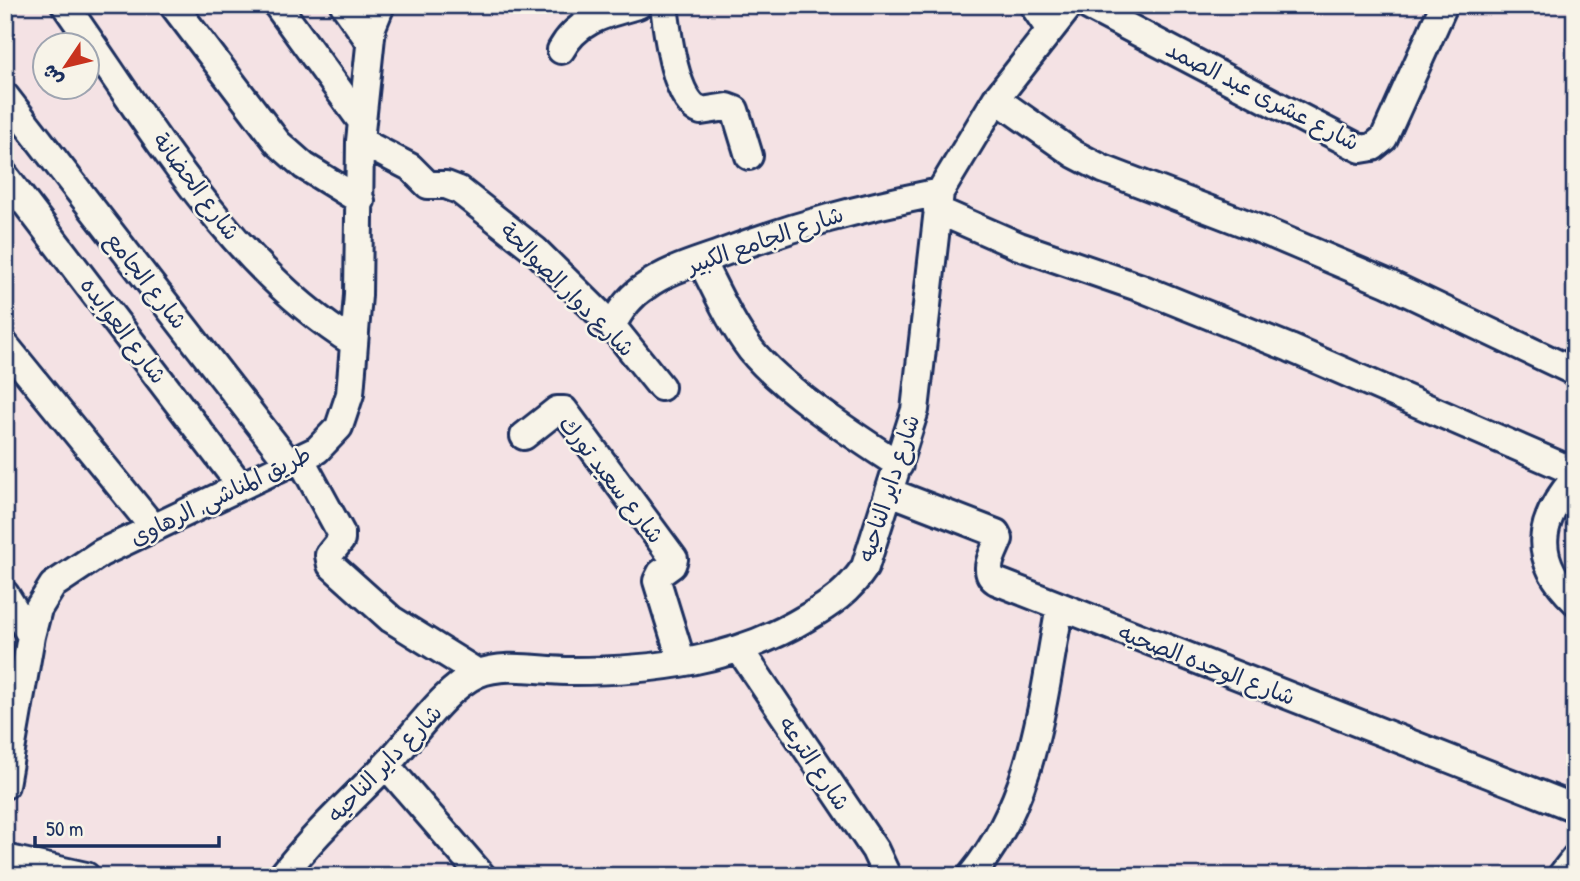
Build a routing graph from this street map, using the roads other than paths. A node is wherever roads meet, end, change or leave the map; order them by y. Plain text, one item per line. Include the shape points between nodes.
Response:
1 (65, 5) edge
2 (173, 5) edge
3 (277, 5) edge
4 (344, 5) edge
5 (381, 5) edge
6 (638, 5) edge
7 (664, 5) edge
8 (1033, 5) edge
9 (1070, 5) edge
10 (1086, 5) edge
11 (1444, 5) edge
12 (1049, 30) junction
13 (370, 42) junction
14 (561, 50) dead end
15 (5, 96) edge
16 (996, 99) junction
17 (361, 131) junction
18 (749, 156) dead end
19 (5, 176) edge
20 (360, 201) junction
21 (939, 201) junction
22 (701, 261) junction
23 (612, 326) junction
24 (354, 343) junction
25 (5, 345) edge
26 (1575, 372) edge
27 (662, 387) dead end
28 (524, 436) dead end
29 (295, 461) junction
30 (899, 465) junction
31 (1575, 472) edge
32 (1575, 478) edge
33 (241, 486) junction
34 (890, 492) junction
35 (153, 527) junction
36 (5, 594) edge
37 (1575, 601) edge
38 (1060, 606) junction
39 (31, 636) junction
40 (740, 650) junction
41 (682, 662) junction
42 (478, 673) junction
43 (386, 765) junction
44 (5, 785) edge
45 (1575, 808) edge
46 (5, 858) edge
47 (1575, 858) edge
48 (86, 876) edge
49 (282, 876) edge
50 (482, 876) edge
51 (887, 876) edge
52 (971, 876) edge
53 (1561, 876) edge

1 - 24 street, شارع الحضانة via 233,235 280,288 318,321
2 - 20 street via 278,143 304,166
3 - 17 street
4 - 13 street
5 - 13 street, طريق المناشى, الرهاوى
6 - 14 street via 586,22
7 - 18 street via 686,100 701,111 735,110
8 - 12 street
9 - 12 street, شارع داير الناحيه
10 - 11 street, شارع عشرى عبد الصمد via 1361,149 1384,138
12 - 16 street, شارع داير الناحيه
13 - 17 street, طريق المناشى, الرهاوى
15 - 29 street, شارع الجامع
16 - 21 street, شارع داير الناحيه
16 - 26 street via 1096,166 1387,284
17 - 20 street, طريق المناشى, الرهاوى
17 - 23 street, شارع دوار الصوالحة via 428,185 451,186 493,214
19 - 33 street, شارع العوايده
20 - 24 street, طريق المناشى, الرهاوى
21 - 22 street, شارع الجامع الكبير via 816,219
21 - 30 street, شارع داير الناحيه via 915,410
21 - 31 street via 1019,246 1141,288 1290,348
22 - 23 street, شارع الجامع الكبير via 646,285 626,303
22 - 30 street via 749,348 768,369 848,432
23 - 27 street, شارع دوار الصوالحة
24 - 29 street, طريق المناشى, الرهاوى via 351,394 339,427 317,450
25 - 35 street
28 - 41 street, شارع سعيد تورك via 557,410 564,410 666,548 674,564 659,576 658,586
29 - 33 street, طريق المناشى, الرهاوى
29 - 42 street, شارع الجامع via 341,533 330,555 331,565 391,619
30 - 34 street, شارع داير الناحيه
32 - 37 street via 1546,517 1542,539 1558,584
33 - 35 street, طريق المناشى, الرهاوى
34 - 38 street, شارع الوحده الصحيه via 994,532 999,539 988,568 990,577
34 - 40 street, شارع داير الناحيه via 854,584 775,637
35 - 39 street, طريق المناشى, الرهاوى via 75,568 53,585 38,609
36 - 39 street
38 - 45 street, شارع الوحده الصحيه
38 - 52 street via 1031,765 989,854
39 - 44 street, طريق المناشى, الرهاوى
40 - 41 street, شارع داير الناحيه
40 - 51 street, شارع الترعه via 875,850
41 - 42 street, شارع داير الناحيه via 613,670 497,669
42 - 43 street, شارع داير الناحيه via 459,684
43 - 49 street, شارع داير الناحيه via 328,821
43 - 50 street
46 - 48 street
47 - 53 street

